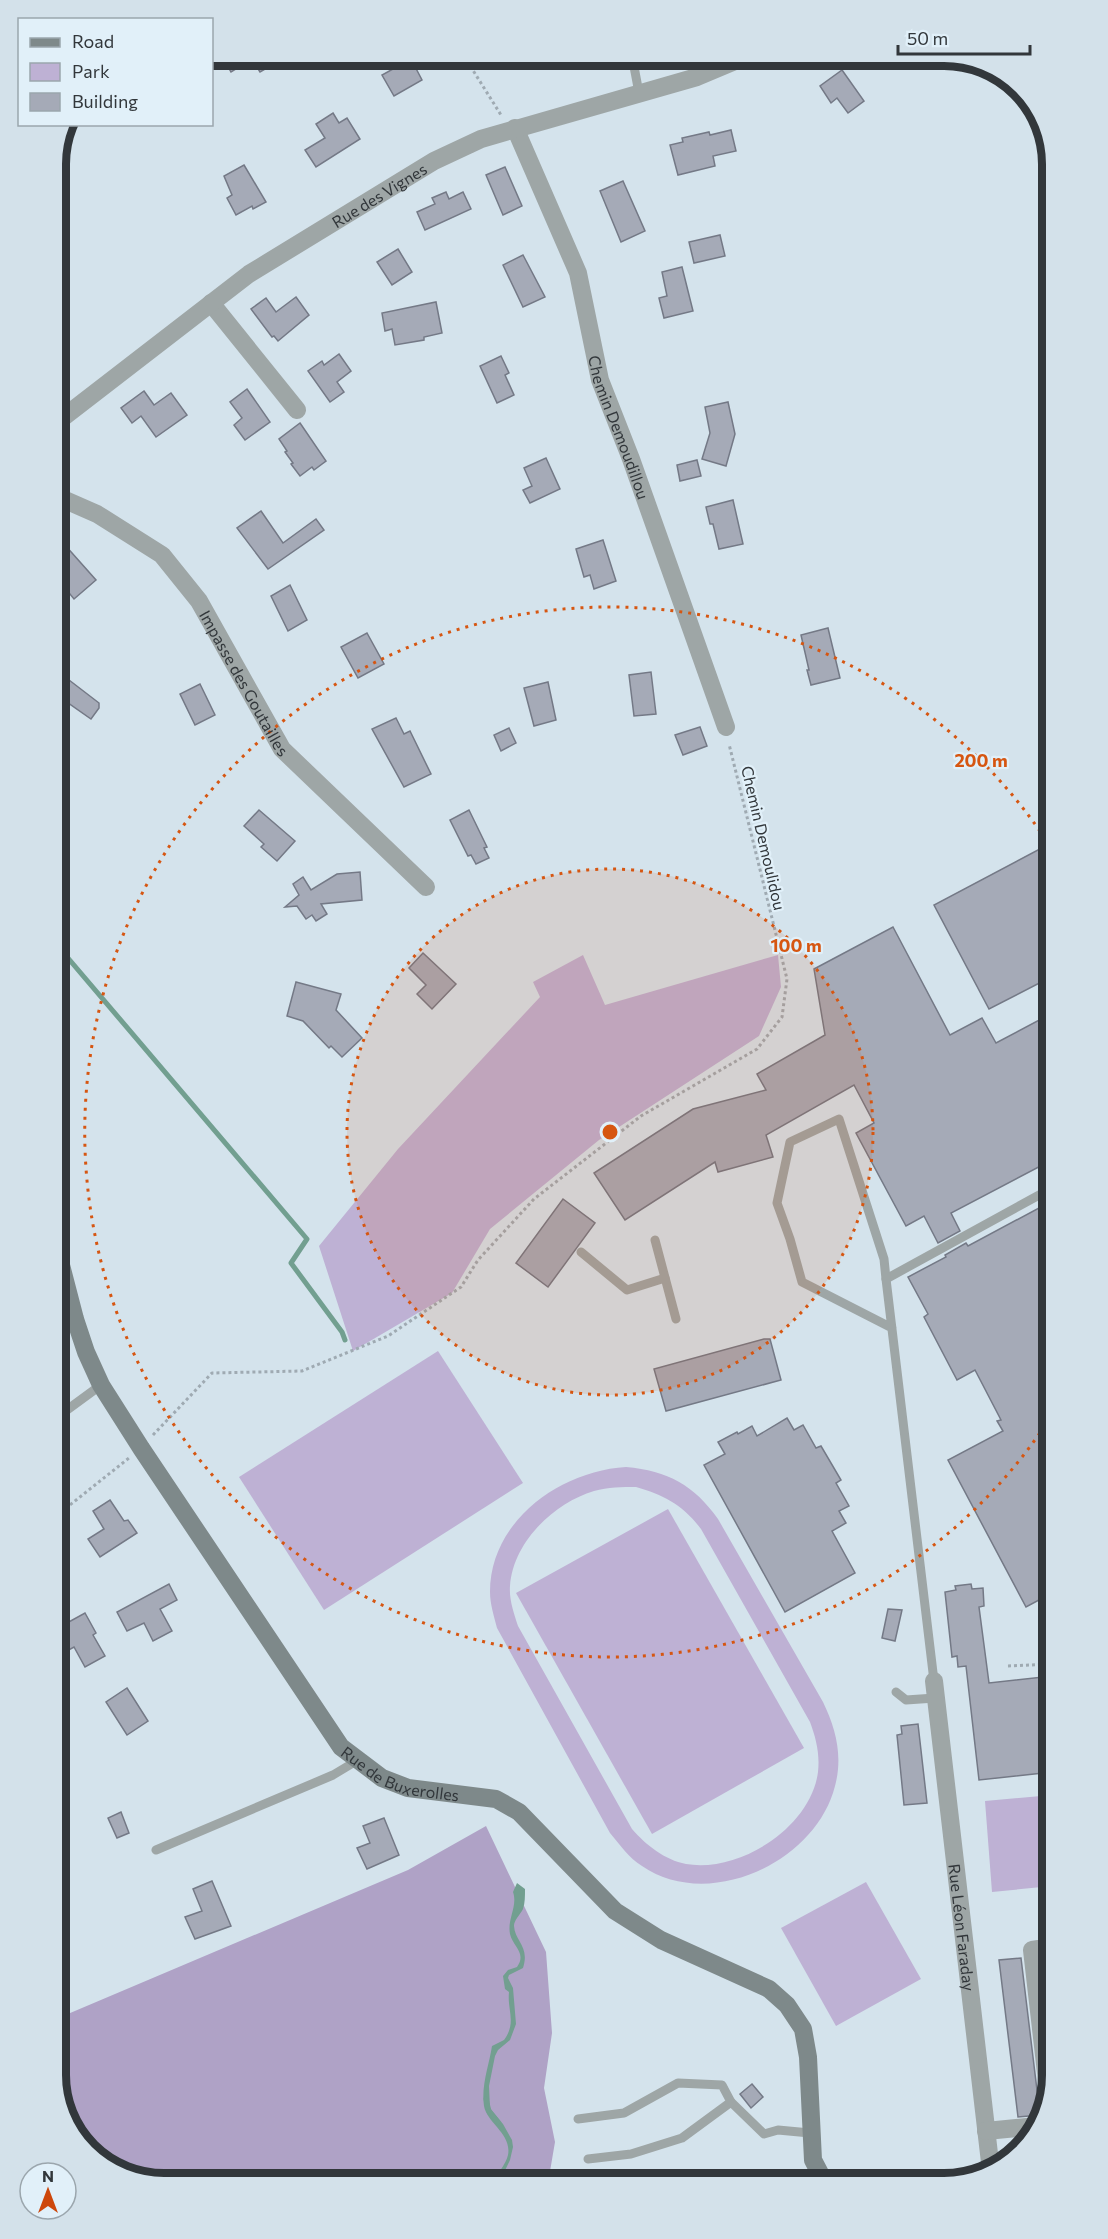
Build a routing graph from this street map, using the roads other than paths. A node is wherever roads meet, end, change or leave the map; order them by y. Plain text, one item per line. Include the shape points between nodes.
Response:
1 (634, 66) edge
2 (723, 66) edge
3 (639, 93) junction
4 (512, 129) junction
5 (211, 303) junction
6 (297, 410) dead end
7 (66, 415) edge
8 (66, 500) edge
9 (726, 727) road end
10 (426, 887) dead end
11 (1042, 1194) edge
12 (655, 1240) dead end
13 (581, 1252) dead end
14 (665, 1278) junction
15 (886, 1279) junction
16 (66, 1284) edge
17 (66, 1318) edge
18 (75, 1318) junction
19 (676, 1319) dead end
20 (892, 1328) junction
21 (101, 1385) junction
22 (66, 1411) edge
23 (934, 1690) junction
24 (896, 1692) dead end
25 (358, 1760) junction
26 (156, 1850) dead end
27 (1042, 1949) edge
28 (1042, 2038) edge
29 (731, 2102) junction
30 (578, 2119) dead end
31 (1028, 2127) edge
32 (986, 2131) junction
33 (810, 2133) junction
34 (588, 2159) dead end
35 (990, 2162) edge
36 (820, 2173) edge

1 - 3 lane
2 - 3 street, Rue des Vignes
3 - 4 street, Rue des Vignes
4 - 5 street, Rue des Vignes via 434,161 249,274
4 - 9 street, Chemin Demoudillou via 578,273 600,380
5 - 6 street
5 - 7 street, Rue des Vignes
8 - 10 street, Impasse des Goutailles via 97,514 162,555 199,601 282,749
11 - 15 lane
12 - 14 lane
13 - 14 lane via 627,1290
14 - 19 lane
15 - 20 lane
15 - 20 lane via 884,1259 838,1119 790,1142 777,1203 802,1282
16 - 18 street, Rue de Buxerolles
17 - 18 street
18 - 21 street, Rue de Buxerolles
20 - 23 lane
21 - 22 lane
21 - 25 street, Rue de Buxerolles via 341,1746
23 - 24 lane via 906,1700
23 - 32 street, Rue Léon Faraday
25 - 26 lane via 333,1775
25 - 33 street, Rue de Buxerolles via 382,1778 408,1788 496,1799 519,1812 615,1911 661,1940 769,1989 787,2005 803,2029 808,2057
27 - 28 street via 1032,1950
29 - 30 lane via 722,2085 678,2083 624,2113
29 - 33 lane via 764,2134 778,2130
29 - 34 lane via 682,2138 631,2154
31 - 32 street
32 - 35 street, Rue Léon Faraday
33 - 36 street, Rue de Buxerolles via 813,2160

